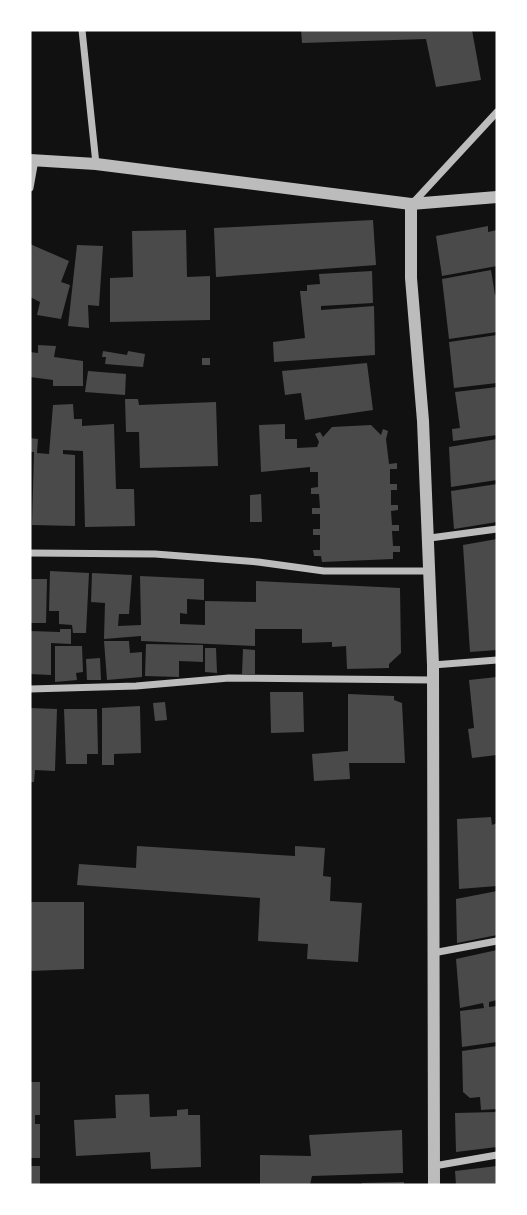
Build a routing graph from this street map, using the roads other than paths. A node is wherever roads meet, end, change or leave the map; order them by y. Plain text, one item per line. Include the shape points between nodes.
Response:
1 (82, 30) edge
2 (497, 113) edge
3 (32, 160) edge
4 (96, 164) junction
5 (30, 188) edge
6 (497, 197) edge
7 (411, 204) junction
8 (497, 529) edge
9 (429, 538) junction
10 (30, 553) edge
11 (429, 570) junction
12 (497, 660) edge
13 (433, 665) junction
14 (433, 680) junction
15 (30, 689) edge
16 (497, 941) edge
17 (432, 953) junction
18 (497, 1156) edge
19 (434, 1166) junction
20 (434, 1185) edge

1 - 4 street
2 - 7 street
3 - 4 street
3 - 5 street
4 - 7 street
6 - 7 street
7 - 9 street via 411,278
8 - 9 street
9 - 11 street
10 - 11 street via 155,554 324,571
11 - 13 street
12 - 13 street
13 - 14 street
14 - 15 street via 229,678 136,687
14 - 17 street
16 - 17 street
17 - 19 street
18 - 19 street
19 - 20 street

